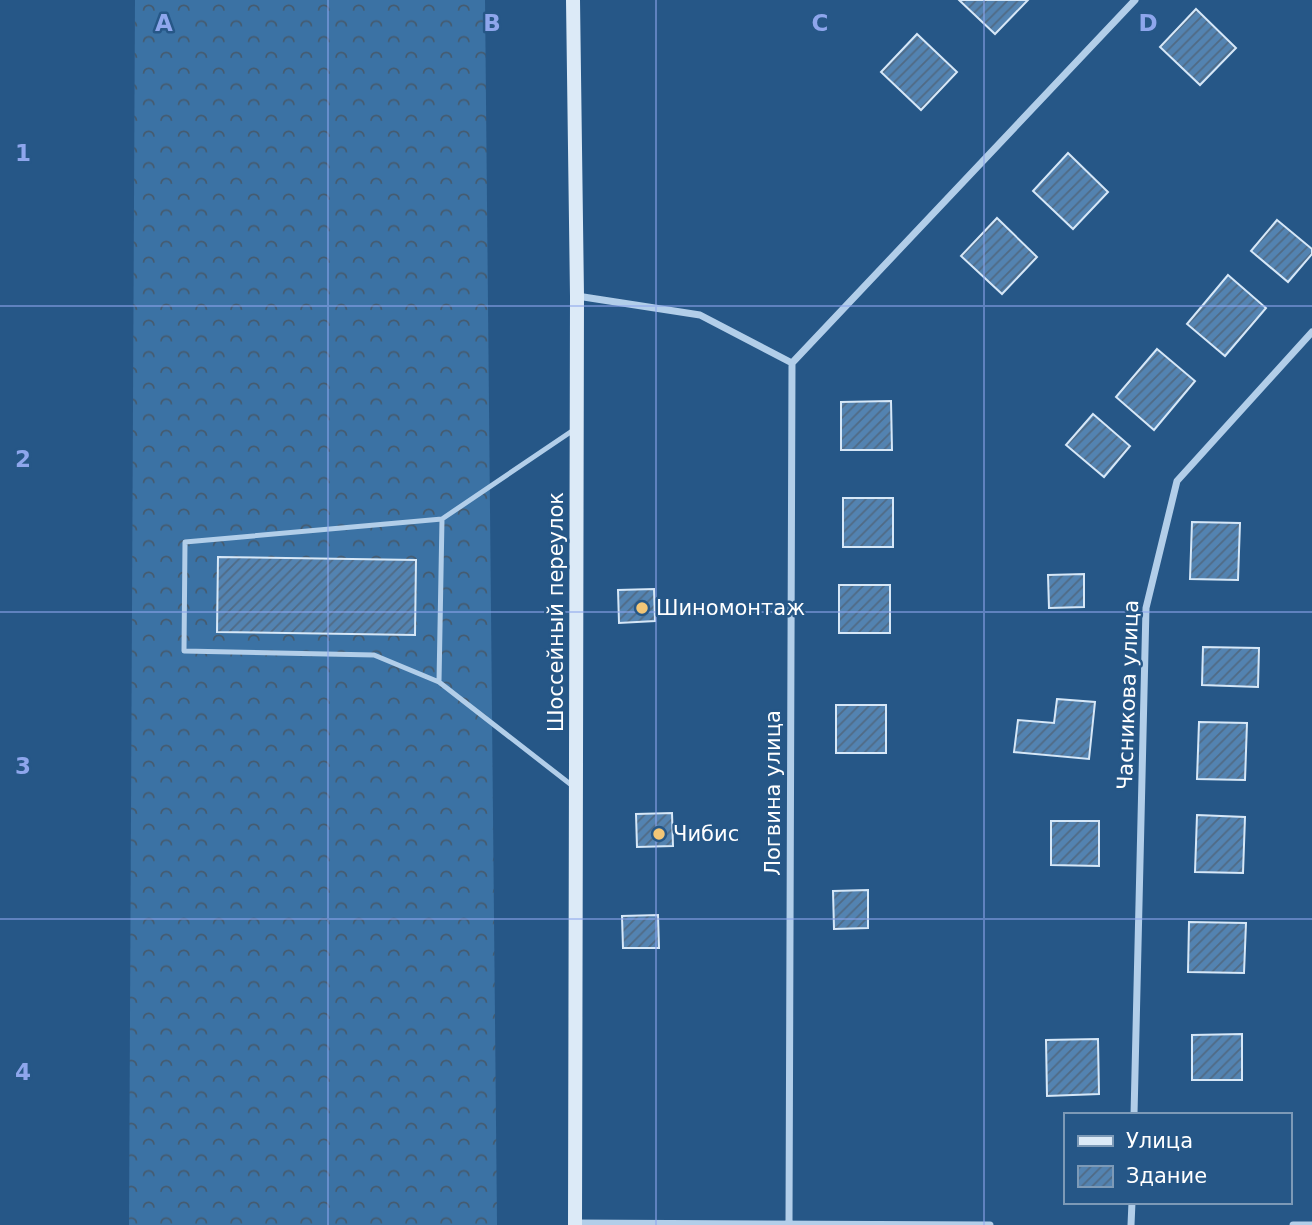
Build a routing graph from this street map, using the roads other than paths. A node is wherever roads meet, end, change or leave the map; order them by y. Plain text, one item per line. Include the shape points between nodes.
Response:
1 (573, 0) edge
2 (1135, 0) edge
3 (577, 296) junction
4 (1312, 332) edge
5 (792, 363) junction
6 (577, 428) junction
7 (442, 519) junction
8 (439, 682) junction
9 (576, 789) junction
10 (1134, 1113) edge
11 (1132, 1204) edge
12 (789, 1222) junction
13 (575, 1224) edge
14 (990, 1225) edge
15 (1131, 1225) edge
16 (1293, 1225) edge
17 (1312, 1225) edge

1 - 3 main road, Шоссейный переулок
2 - 5 street
3 - 5 street via 700,316
3 - 6 main road, Шоссейный переулок
4 - 10 street, Часникова улица via 1177,481 1146,608
5 - 12 street, Логвина улица
6 - 7 lane
6 - 9 main road, Шоссейный переулок
7 - 8 lane
7 - 8 lane via 185,542 184,651 374,655
8 - 9 lane
9 - 13 main road, Шоссейный переулок
11 - 15 street
12 - 13 street
12 - 14 street
16 - 17 street

